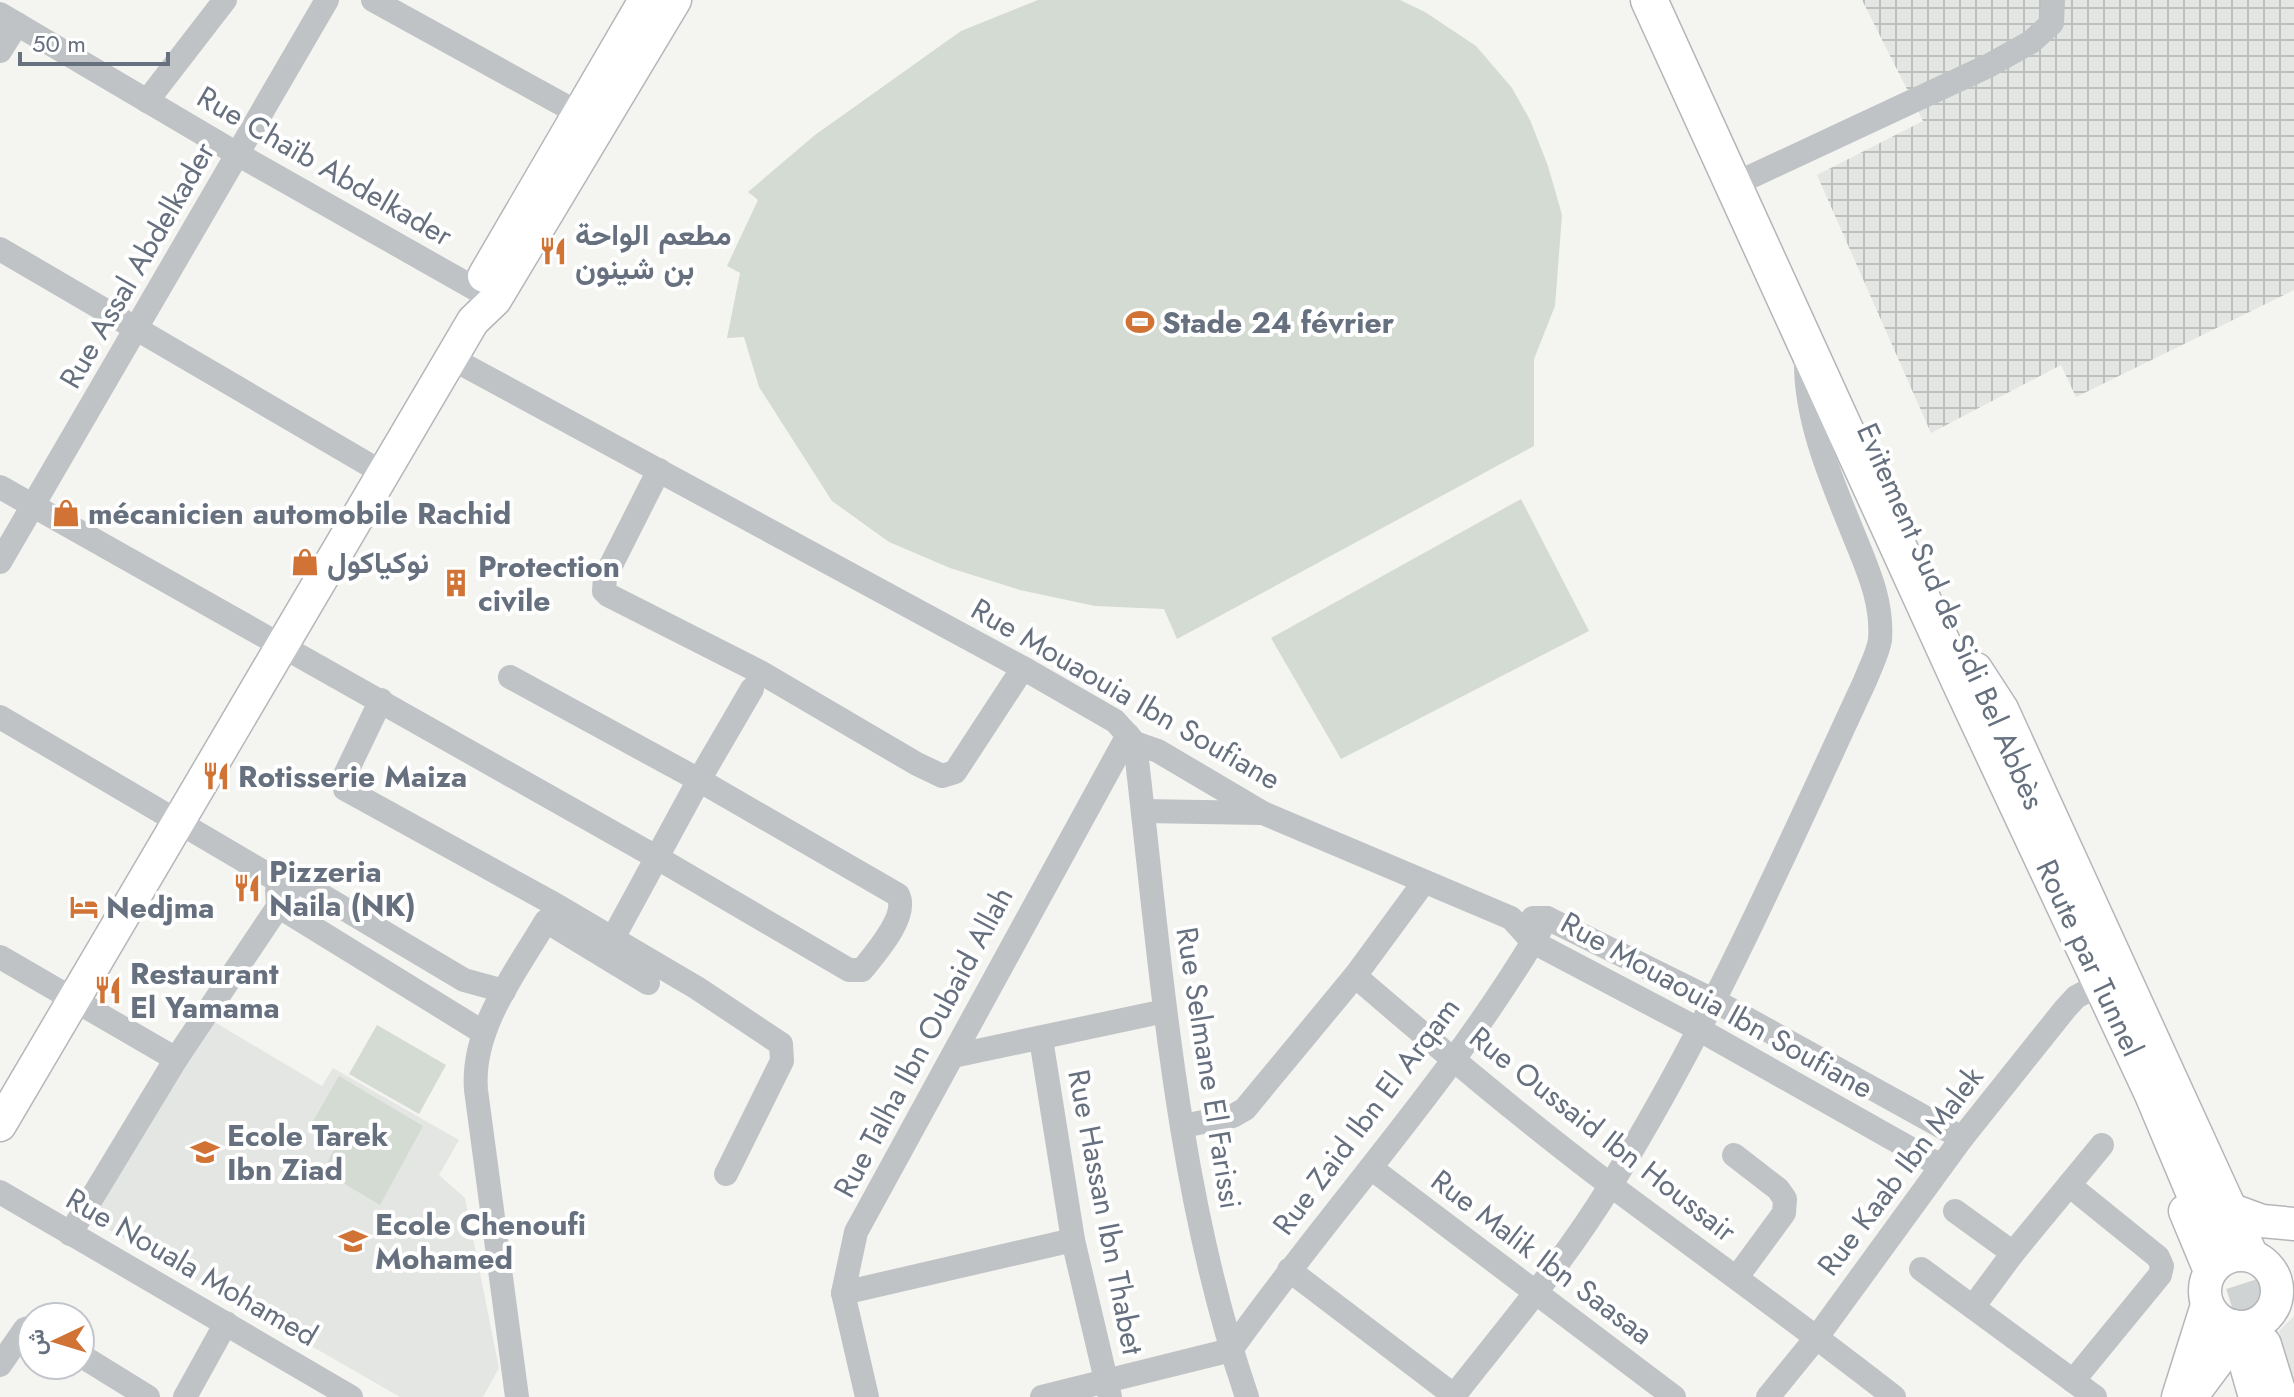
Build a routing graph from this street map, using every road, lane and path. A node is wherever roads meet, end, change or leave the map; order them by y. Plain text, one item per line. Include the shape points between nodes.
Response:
1 (225, 0) edge
2 (327, 0) edge
3 (373, 0) edge
4 (645, 0) edge
5 (675, 0) edge
6 (1649, 0) edge
7 (1676, 0) edge
8 (2053, 0) edge
9 (8, 19) edge
10 (0, 51) edge
11 (147, 101) junction
12 (578, 113) junction
13 (239, 155) junction
14 (1745, 180) junction
15 (0, 249) edge
16 (481, 303) junction
17 (1804, 315) junction
18 (136, 327) junction
19 (451, 358) junction
20 (659, 470) junction
21 (383, 473) junction
22 (0, 487) edge
23 (34, 506) junction
24 (0, 562) edge
25 (281, 647) junction
26 (1023, 668) junction
27 (1968, 675) junction
28 (510, 677) dead end
29 (752, 689) dead end
30 (381, 700) junction
31 (0, 717) edge
32 (1132, 739) junction
33 (699, 780) junction
34 (1143, 811) junction
35 (1263, 813) junction
36 (177, 823) junction
37 (656, 857) junction
38 (286, 880) junction
39 (1424, 882) junction
40 (278, 906) junction
41 (1511, 918) junction
42 (1547, 918) junction
43 (613, 938) junction
44 (1533, 942) junction
45 (0, 957) edge
46 (1355, 976) junction
47 (464, 980) junction
48 (648, 983) dead end
49 (2089, 990) junction
50 (504, 991) junction
51 (75, 1000) junction
52 (1715, 1001) junction
53 (1165, 1011) junction
54 (476, 1028) junction
55 (1700, 1030) junction
56 (1041, 1039) junction
57 (953, 1056) junction
58 (176, 1059) junction
59 (1453, 1059) junction
60 (0, 1125) edge
61 (1183, 1126) junction
62 (1962, 1138) junction
63 (2102, 1145) dead end
64 (1734, 1155) dead end
65 (1941, 1166) junction
66 (1371, 1168) junction
67 (726, 1174) dead end
68 (1611, 1185) junction
69 (2069, 1185) junction
70 (0, 1192) edge
71 (1955, 1211) dead end
72 (2294, 1224) edge
73 (70, 1234) junction
74 (2294, 1237) edge
75 (1073, 1240) junction
76 (2246, 1252) edge
77 (2013, 1253) junction
78 (1921, 1269) dead end
79 (1289, 1270) junction
80 (1737, 1277) junction
81 (843, 1293) junction
82 (1535, 1293) junction
83 (2207, 1305) junction
84 (1973, 1307) junction
85 (226, 1323) junction
86 (2250, 1333) junction
87 (1817, 1337) junction
88 (16, 1342) edge
89 (1231, 1350) junction
90 (0, 1365) edge
91 (96, 1365) edge
92 (2073, 1381) junction
93 (1108, 1390) edge
94 (2194, 1395) edge
95 (148, 1397) edge
96 (185, 1397) edge
97 (351, 1397) edge
98 (517, 1397) edge
99 (867, 1397) edge
100 (1042, 1397) edge
101 (1247, 1397) edge
102 (1455, 1397) edge
103 (1674, 1397) edge
104 (1768, 1397) edge
105 (1894, 1397) edge
106 (2095, 1397) edge
107 (2255, 1397) edge
108 (2265, 1397) edge
109 (2279, 1397) edge
110 (2290, 1397) edge

1 - 11 street
2 - 13 street, Rue Assal Abdelkader
3 - 12 street
4 - 12 main road
5 - 16 main road
6 - 14 highway, Evitement Sud de Sidi Bel Abbès
7 - 14 highway, Evitement Sud de Sidi Bel Abbès
8 - 14 street via 2052,23 2031,42
9 - 10 street
9 - 11 street, Rue Chaïb Abdelkader
11 - 13 street, Rue Chaïb Abdelkader
12 - 16 main road
13 - 16 street, Rue Chaïb Abdelkader
13 - 18 street, Rue Assal Abdelkader
14 - 17 highway, Evitement Sud de Sidi Bel Abbès
15 - 18 street
16 - 19 main road
17 - 27 highway, Evitement Sud de Sidi Bel Abbès
17 - 52 street via 1806,380 1815,426 1875,585 1880,643
18 - 21 street
18 - 23 street, Rue Assal Abdelkader
19 - 20 street, Rue Mouaouia Ibn Soufiane
19 - 21 main road
20 - 26 street, Rue Mouaouia Ibn Soufiane
20 - 26 street via 605,577 608,595 762,673 917,764 942,776 955,772
21 - 25 main road
22 - 23 street
23 - 24 street, Rue Assal Abdelkader
23 - 25 street
25 - 30 street
25 - 36 main road
26 - 32 street, Rue Mouaouia Ibn Soufiane via 1115,721
27 - 49 main road via 1969,716
27 - 76 highway, Route par Tunnel via 2152,1092
28 - 33 street
29 - 33 street
30 - 37 street
30 - 43 street via 344,777 345,789
31 - 36 street
32 - 34 street, Rue Selmane El Farissi
32 - 35 street, Rue Mouaouia Ibn Soufiane
32 - 57 street, Rue Talha Ibn Oubaid Allah via 1034,904
33 - 37 street
33 - 37 street via 898,895 902,908 886,941 862,970 849,970
34 - 35 street
34 - 53 street, Rue Selmane El Farissi
35 - 39 street, Rue Mouaouia Ibn Soufiane
36 - 38 street
36 - 51 main road
37 - 43 street
38 - 40 street
38 - 47 street
39 - 41 street, Rue Mouaouia Ibn Soufiane
39 - 46 street
40 - 54 street
40 - 58 street
41 - 42 street
41 - 44 street, Rue Mouaouia Ibn Soufiane
42 - 44 street, Rue Zaid Ibn El Arqam
42 - 52 street
43 - 67 street via 781,1044 782,1061
44 - 55 street, Rue Mouaouia Ibn Soufiane
44 - 59 street, Rue Zaid Ibn El Arqam
45 - 51 street
46 - 59 street, Rue Oussaid Ibn Houssair
46 - 61 street via 1240,1113
47 - 50 street
47 - 54 street
48 - 50 street via 546,921
49 - 62 street, Rue Kaab Ibn Malek via 2065,1009
49 - 76 main road via 2141,1105
50 - 54 street
51 - 58 street
51 - 60 main road
52 - 55 street
52 - 62 street
53 - 56 street
53 - 61 street, Rue Selmane El Farissi
54 - 98 street via 476,1090
55 - 65 street, Rue Mouaouia Ibn Soufiane
55 - 68 street
56 - 57 street
56 - 75 street, Rue Hassan Ibn Thabet
57 - 81 street, Rue Talha Ibn Oubaid Allah via 856,1232
58 - 73 street
59 - 66 street, Rue Zaid Ibn El Arqam
59 - 68 street, Rue Oussaid Ibn Houssair
61 - 89 street, Rue Selmane El Farissi
62 - 65 street, Rue Kaab Ibn Malek
63 - 69 street
64 - 80 street via 1785,1199 1784,1213
65 - 87 street, Rue Kaab Ibn Malek
66 - 79 street, Rue Zaid Ibn El Arqam
66 - 82 street, Rue Malik Ibn Saasaa
68 - 80 street, Rue Oussaid Ibn Houssair
68 - 82 street
69 - 77 street
69 - 92 street via 2158,1257 2162,1266
70 - 73 street, Rue Nouala Mohamed
71 - 77 street
72 - 76 main road via 2262,1221
73 - 85 street, Rue Nouala Mohamed
74 - 76 main road
75 - 81 street
75 - 93 street, Rue Hassan Ibn Thabet
76 - 83 main road via 2205,1282
76 - 86 main road via 2273,1307
77 - 84 street
78 - 84 street
79 - 89 street, Rue Zaid Ibn El Arqam
79 - 102 street
80 - 87 street, Rue Oussaid Ibn Houssair
81 - 99 street, Rue Talha Ibn Oubaid Allah
82 - 102 street
82 - 103 street, Rue Malik Ibn Saasaa
83 - 86 main road via 2218,1319
83 - 94 main road
84 - 92 street
85 - 96 street
85 - 97 street, Rue Nouala Mohamed
86 - 94 main road via 2220,1358
86 - 107 main road
86 - 108 highway
86 - 109 highway
86 - 110 main road
87 - 104 street, Rue Kaab Ibn Malek
87 - 105 street, Rue Oussaid Ibn Houssair
88 - 90 street
89 - 93 street
89 - 101 street, Rue Selmane El Farissi
91 - 95 street
92 - 106 street
93 - 100 street

